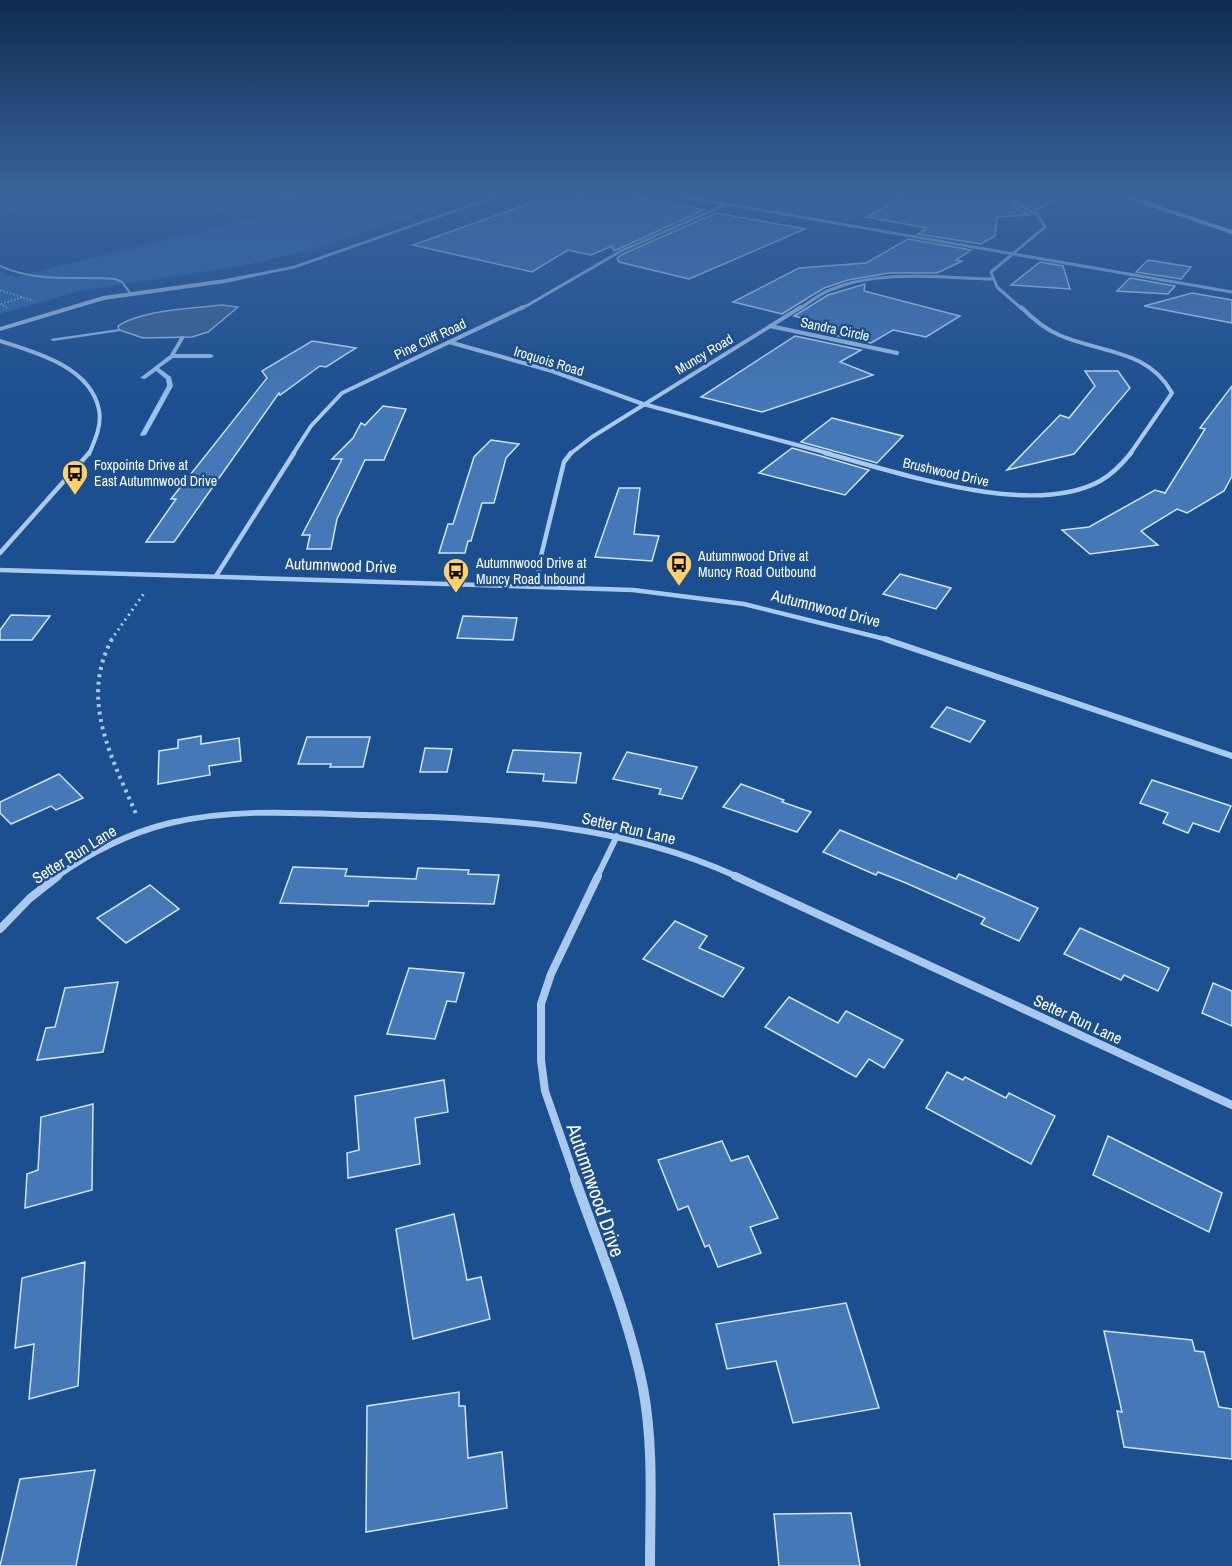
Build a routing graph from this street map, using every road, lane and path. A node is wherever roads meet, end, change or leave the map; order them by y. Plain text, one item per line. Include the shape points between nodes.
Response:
1 (3, 267) edge
2 (294, 267) edge
3 (592, 267) edge
4 (996, 267) edge
5 (1086, 267) edge
6 (992, 279) junction
7 (0, 290) edge
8 (1232, 292) edge
9 (130, 293) junction
10 (23, 297) junction
11 (33, 301) junction
12 (40, 303) dead end
13 (26, 305) dead end
14 (9, 308) dead end
15 (769, 326) junction
16 (0, 329) edge
17 (0, 341) edge
18 (448, 342) junction
19 (897, 353) dead end
20 (643, 404) junction
21 (0, 553) edge
22 (0, 570) edge
23 (216, 576) junction
24 (537, 585) junction
25 (146, 590) dead end
26 (1232, 756) edge
27 (140, 822) dead end
28 (617, 836) junction
29 (0, 929) edge
30 (1232, 1105) edge
31 (650, 1566) edge

1 - 9 lane via 20,274 115,279
2 - 9 street
3 - 18 street, Pine Cliff Road via 519,309
4 - 6 street via 991,272
5 - 8 street
6 - 15 street, Muncy Road via 851,283 822,294
6 - 20 street, Brushwood Drive via 1039,323 1057,334 1137,360 1169,384 1173,393 1170,399 1125,460 1099,482 1070,491 1034,495 981,492
7 - 10 path
9 - 16 street via 78,304
10 - 11 path
10 - 14 path via 1,304
11 - 12 path
11 - 13 path
15 - 19 street, Sandra Circle
15 - 20 street, Muncy Road
17 - 21 street via 49,359 78,376 96,397 100,418 96,443 88,456
18 - 20 street, Iroquois Road via 552,371
18 - 23 street, Pine Cliff Road via 359,383 329,403
20 - 24 street, Muncy Road via 592,437 564,462
22 - 23 street, Autumnwood Drive
23 - 24 street, Autumnwood Drive
24 - 26 street, Autumnwood Drive via 670,593 781,611 886,639
25 - 27 path via 105,654 96,685 97,705
28 - 29 street, Setter Run Lane via 513,821 270,812 196,818 143,831 99,852 41,889
28 - 30 street, Setter Run Lane via 718,868
28 - 31 street, Autumnwood Drive via 551,974 541,1004 541,1060 545,1091 632,1344 643,1388 651,1447

